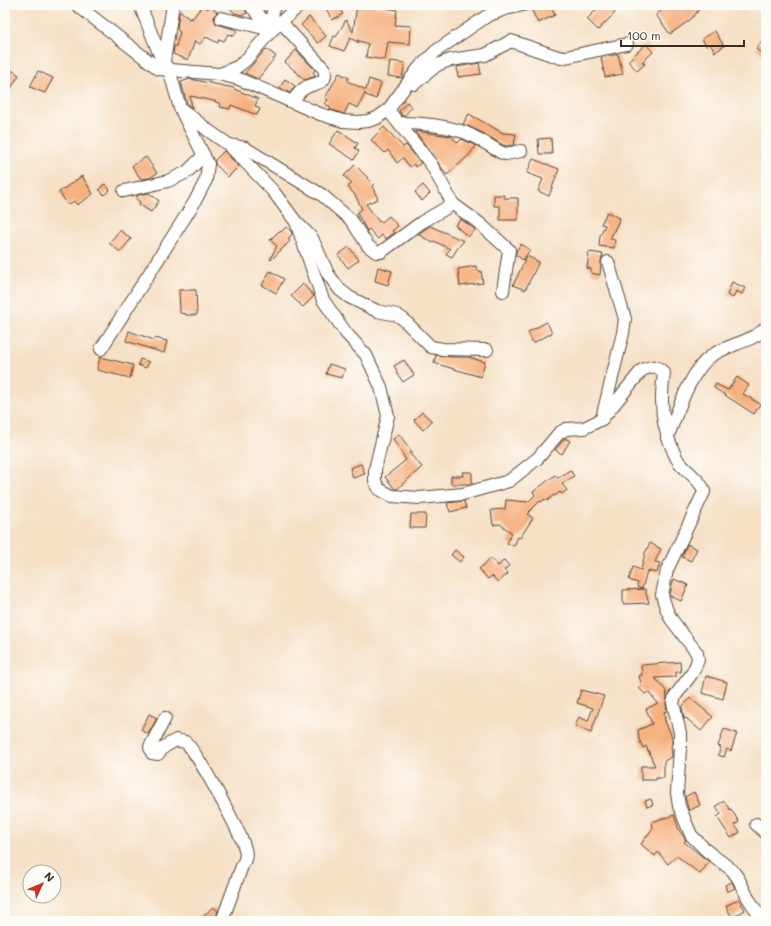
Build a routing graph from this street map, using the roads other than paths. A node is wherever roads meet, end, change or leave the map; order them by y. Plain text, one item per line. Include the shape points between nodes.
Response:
1 (76, 5) edge
2 (140, 5) edge
3 (149, 5) edge
4 (173, 5) edge
5 (250, 5) edge
6 (274, 5) edge
7 (300, 5) edge
8 (523, 5) edge
9 (221, 18) dead end
10 (276, 26) junction
11 (626, 44) dead end
12 (165, 50) junction
13 (166, 66) junction
14 (220, 74) junction
15 (397, 96) junction
16 (292, 102) junction
17 (180, 108) junction
18 (388, 110) junction
19 (399, 123) junction
20 (229, 145) junction
21 (521, 151) dead end
22 (204, 155) junction
23 (124, 191) dead end
24 (454, 204) junction
25 (296, 222) junction
26 (608, 262) dead end
27 (503, 291) dead end
28 (766, 328) edge
29 (101, 349) dead end
30 (487, 350) dead end
31 (602, 419) junction
32 (667, 438) junction
33 (165, 718) dead end
34 (756, 824) dead end
35 (766, 833) edge
36 (222, 921) edge
37 (763, 921) edge

1 - 13 street via 158,69
2 - 13 street
3 - 12 street via 161,46
4 - 12 street
5 - 10 street
6 - 10 street
7 - 10 street
8 - 15 street via 487,16 436,51
9 - 10 street
10 - 14 street via 238,68
10 - 16 street via 324,69 326,74 322,82 304,88
11 - 15 street via 561,58 511,41 485,55 450,60 437,65
12 - 13 street
13 - 14 street
13 - 17 street
14 - 16 street
15 - 18 street
16 - 18 street via 343,121 368,121
17 - 20 street
17 - 22 street
18 - 19 street
19 - 21 street via 442,126 465,133 506,154
19 - 24 street via 430,164
20 - 24 street via 245,148 322,195 351,220 368,246 376,252 381,252 422,222
20 - 25 street via 273,191
22 - 23 street via 187,172 168,181
22 - 29 street via 208,164 206,180 194,203
24 - 27 street via 509,250
25 - 30 street via 312,238 328,274 349,297 377,311 403,318 432,348
25 - 31 street via 323,300 346,333 366,355 381,387 388,416 375,468 375,481 379,489 392,496 426,497 463,494 509,481 538,458 559,433 566,429 584,428
26 - 31 street via 625,319
28 - 32 street via 751,339 710,356 700,367
31 - 32 street via 642,370 651,366 659,368 664,373 661,392
32 - 37 street via 678,460 701,484 704,492 667,570 662,595 672,619 697,653 698,660 673,703 680,733 677,793 679,806 691,835 732,870
33 - 36 street via 150,747 152,754 158,754 176,740 185,742 217,791 245,848 246,860
34 - 35 street

